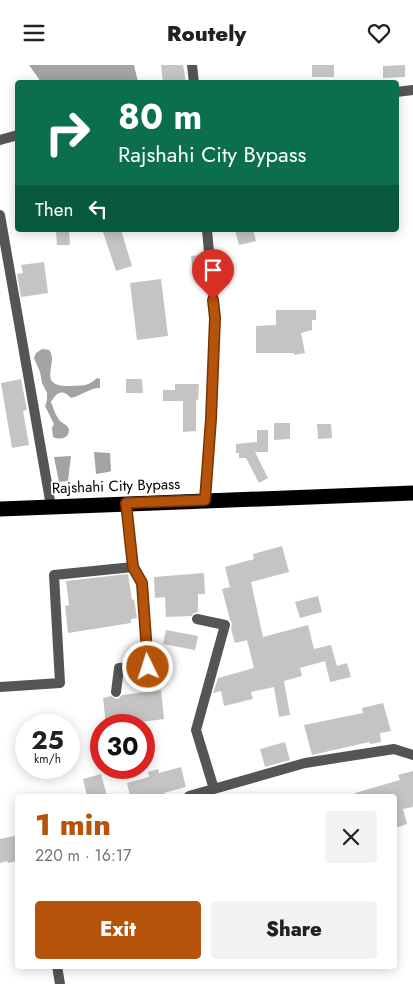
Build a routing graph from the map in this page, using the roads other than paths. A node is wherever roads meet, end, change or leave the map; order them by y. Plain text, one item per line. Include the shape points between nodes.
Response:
1 (192, 65) edge
2 (194, 80) edge
3 (413, 90) edge
4 (399, 92) edge
5 (15, 136) edge
6 (0, 140) edge
7 (0, 215) edge
8 (207, 232) edge
9 (413, 493) edge
10 (205, 500) junction
11 (126, 503) junction
12 (51, 507) junction
13 (0, 509) edge
14 (133, 567) junction
15 (197, 619) dead end
16 (0, 687) edge
17 (116, 692) dead end
18 (413, 755) edge
19 (214, 789) junction
20 (196, 794) edge
21 (58, 969) edge
22 (60, 984) edge

1 - 2 street
3 - 4 street
5 - 6 street
7 - 12 street
8 - 10 street via 215,318
9 - 10 highway, Rajshahi City Bypass
10 - 11 highway, Rajshahi City Bypass
11 - 12 highway, Rajshahi City Bypass
11 - 14 street
12 - 13 highway, Rajshahi City Bypass
14 - 16 street via 54,575 60,683
14 - 17 street via 142,583 148,667 118,668
15 - 19 street via 225,625 196,730
18 - 19 street via 394,749 305,763
19 - 20 street
21 - 22 street

